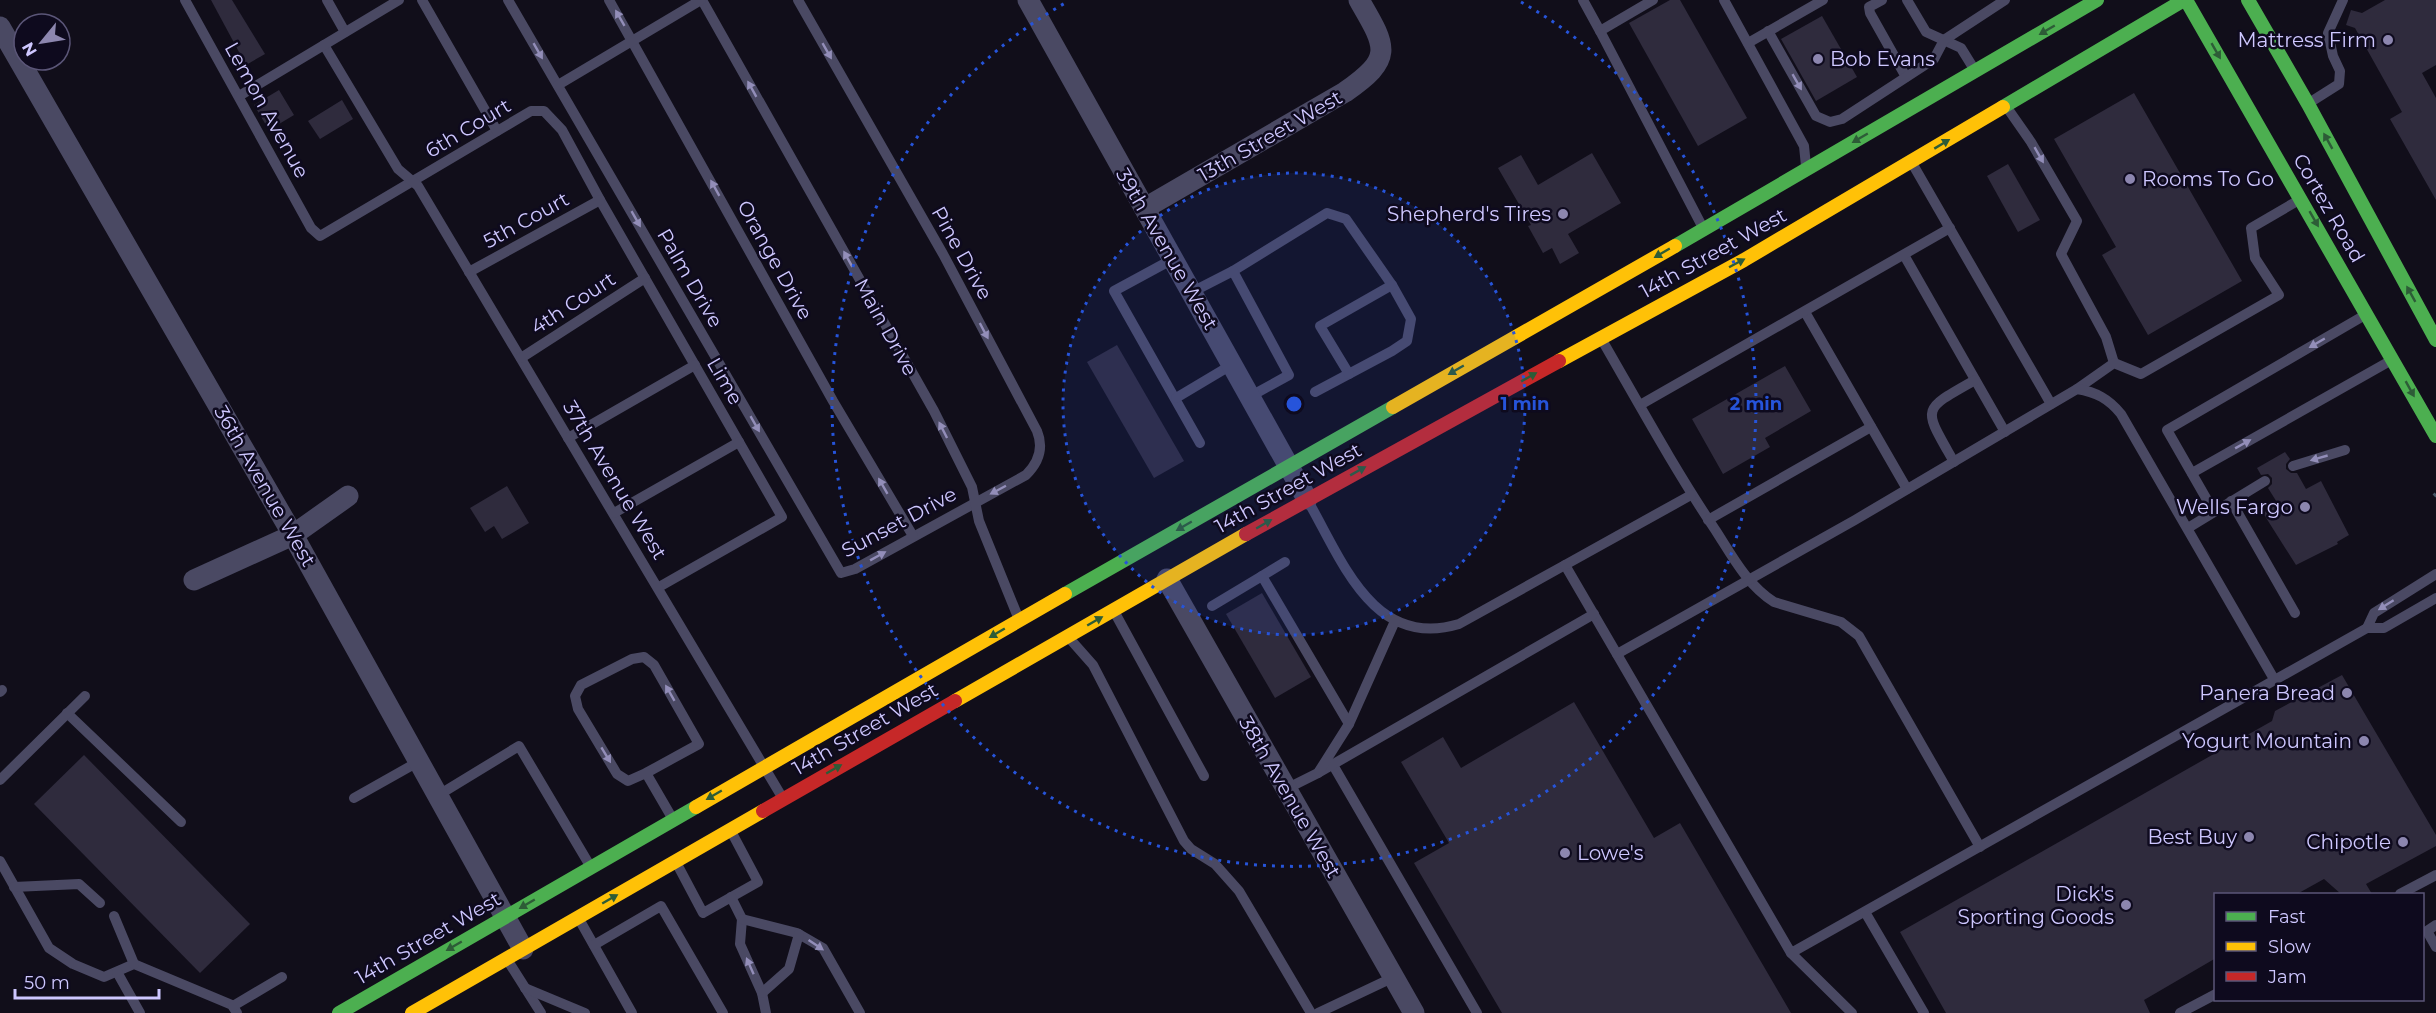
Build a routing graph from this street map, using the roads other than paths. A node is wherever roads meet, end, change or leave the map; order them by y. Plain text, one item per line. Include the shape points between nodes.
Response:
1 (185, 0) edge
2 (399, 0) edge
3 (422, 0) edge
4 (508, 0) edge
5 (609, 0) edge
6 (702, 0) edge
7 (798, 0) edge
8 (1028, 0) edge
9 (1359, 0) edge
10 (1583, 0) edge
11 (1653, 0) edge
12 (1725, 0) edge
13 (1823, 0) edge
14 (1882, 0) edge
15 (1907, 0) edge
16 (2005, 0) edge
17 (2097, 0) edge
18 (2185, 0) edge
19 (2248, 0) edge
20 (2343, 0) edge
21 (329, 4) edge
22 (0, 27) edge
23 (1600, 31) junction
24 (345, 32) junction
25 (1768, 32) junction
26 (1944, 40) junction
27 (633, 42) junction
28 (1748, 43) junction
29 (324, 45) junction
30 (1976, 72) junction
31 (1906, 77) junction
32 (558, 85) junction
33 (239, 96) junction
34 (2308, 104) junction
35 (2006, 107) junction
36 (498, 131) junction
37 (1912, 162) junction
38 (1806, 169) junction
39 (412, 182) junction
40 (1805, 192) dead end
41 (2301, 198) junction
42 (600, 200) junction
43 (1145, 208) junction
44 (1950, 228) junction
45 (1704, 229) junction
46 (320, 236) joint
47 (1725, 255) dead end
48 (1904, 255) junction
49 (1173, 259) junction
50 (1233, 271) junction
51 (469, 272) junction
52 (645, 278) junction
53 (1392, 285) junction
54 (1192, 292) junction
55 (1653, 308) junction
56 (1805, 312) junction
57 (2367, 313) junction
58 (1600, 337) junction
59 (2436, 340) edge
60 (521, 358) junction
61 (2393, 359) junction
62 (2114, 363) junction
63 (1233, 364) junction
64 (695, 365) junction
65 (1349, 374) junction
66 (1975, 380) junction
67 (2077, 389) junction
68 (1315, 392) dead end
69 (1251, 396) junction
70 (1176, 398) junction
71 (2051, 404) junction
72 (1640, 405) junction
73 (1871, 427) junction
74 (2005, 432) junction
75 (2436, 436) edge
76 (568, 438) junction
77 (739, 442) junction
78 (1200, 443) dead end
79 (2345, 450) dead end
80 (1954, 462) junction
81 (2293, 465) dead end
82 (1290, 466) junction
83 (2192, 473) junction
84 (2265, 481) dead end
85 (1907, 489) junction
86 (1691, 495) junction
87 (348, 496) dead end
88 (1307, 499) junction
89 (2231, 501) junction
90 (974, 502) junction
91 (2214, 512) junction
92 (614, 513) junction
93 (1708, 520) junction
94 (2188, 528) junction
95 (293, 535) junction
96 (913, 536) junction
97 (1285, 562) dead end
98 (1565, 565) junction
99 (841, 573) joint
100 (2436, 574) edge
101 (1262, 576) junction
102 (1167, 579) junction
103 (1749, 579) junction
104 (194, 580) dead end
105 (659, 587) junction
106 (2436, 598) edge
107 (1212, 606) dead end
108 (1114, 610) junction
109 (2295, 613) dead end
110 (1594, 614) junction
111 (1019, 620) junction
112 (1395, 621) junction
113 (2367, 627) junction
114 (1067, 637) junction
115 (1617, 654) junction
116 (2274, 680) junction
117 (85, 696) dead end
118 (67, 713) junction
119 (1349, 724) junction
120 (418, 762) junction
121 (1333, 765) junction
122 (765, 766) junction
123 (646, 773) junction
124 (1318, 773) junction
125 (1204, 776) dead end
126 (0, 780) edge
127 (1286, 789) junction
128 (437, 796) junction
129 (354, 798) dead end
130 (783, 798) junction
131 (673, 819) junction
132 (182, 822) dead end
133 (730, 830) junction
134 (1980, 847) junction
135 (0, 861) edge
136 (676, 861) junction
137 (591, 867) junction
138 (2436, 875) edge
139 (14, 887) junction
140 (2402, 893) edge
141 (731, 897) junction
142 (100, 903) dead end
143 (1865, 912) junction
144 (114, 916) dead end
145 (504, 917) junction
146 (578, 917) junction
147 (742, 919) junction
148 (2436, 926) edge
149 (799, 934) junction
150 (594, 945) junction
151 (2436, 947) edge
152 (1791, 953) junction
153 (515, 954) junction
154 (134, 964) junction
155 (117, 972) junction
156 (282, 977) dead end
157 (1392, 978) junction
158 (525, 988) junction
159 (762, 993) junction
160 (2214, 995) edge
161 (235, 1010) edge
162 (140, 1013) edge
163 (339, 1013) edge
164 (412, 1013) edge
165 (541, 1013) edge
166 (585, 1013) edge
167 (632, 1013) edge
168 (723, 1013) edge
169 (766, 1013) edge
170 (860, 1013) edge
171 (1311, 1013) edge
172 (1318, 1013) edge
173 (1414, 1013) edge
174 (1477, 1013) edge
175 (1852, 1013) edge
176 (1924, 1013) edge
177 (2180, 1013) edge

1 - 33 lane, Lemon Avenue
2 - 24 lane
3 - 36 lane
4 -> 32 lane, Palm Drive
27 -> 5 lane, Orange Drive
6 - 27 lane
90 -> 6 lane, Main Drive via 972,487 934,411
7 -> 90 lane, Pine Drive via 943,254 1040,437 1039,457 1026,475
8 - 43 street, 39th Avenue West
9 - 43 street, 13th Street West via 1379,37 1381,51 1375,68 1346,92
10 - 23 lane
11 - 23 lane
12 - 28 lane
13 - 25 lane
14 - 31 lane via 1869,7 1870,13
15 - 26 lane via 1926,32
16 - 26 lane
17 -> 30 main road, 14th Street West
18 - 35 main road, 14th Street West
18 -> 41 main road, Cortez Road
19 - 34 main road, Cortez Road
20 - 34 lane via 2328,33 2340,71 2339,84
21 - 24 lane
22 - 95 street, 36th Avenue West
23 - 45 lane
24 - 29 lane
25 - 28 lane
25 -> 31 lane via 1816,116 1830,122 1842,119
26 - 30 lane via 1961,48
26 - 31 lane via 1934,59
27 - 32 lane
96 -> 27 lane, Orange Drive
28 - 38 lane via 1804,146
29 - 33 lane
29 - 39 lane, 37th Avenue West via 398,169
30 -> 38 main road, 14th Street West
32 -> 99 lane, Palm Drive
33 - 46 lane, Lemon Avenue via 311,228
59 -> 34 main road, Cortez Road
37 -> 35 main road, 14th Street West
35 -> 62 lane via 2077,221 2061,254 2106,337
36 - 39 lane, 6th Court
36 - 42 lane, 6th Court via 531,111 544,111 562,130
37 - 44 lane
55 -> 37 main road, 14th Street West
38 - 40 main road
38 - 45 main road, 14th Street West
39 - 46 lane, 6th Court
39 - 51 lane, 37th Avenue West
41 -> 57 main road, Cortez Road
41 - 62 lane via 2252,228 2255,258 2279,295 2141,374
42 - 51 lane, 5th Court
42 - 52 lane, Lime
43 - 49 street, 39th Avenue West
44 - 48 lane
44 - 71 lane
45 -> 82 main road, 14th Street West
47 - 55 main road
48 - 56 lane
48 - 66 lane
49 - 54 street, 39th Avenue West
49 - 70 lane via 1114,291
50 - 53 lane via 1328,213 1346,219
50 - 54 lane
50 - 69 lane via 1289,375
51 - 60 lane, 37th Avenue West
52 - 60 lane, 4th Court
52 - 64 lane, Lime
53 - 65 lane via 1411,319 1407,341
53 - 65 lane via 1320,326
54 - 63 street, 39th Avenue West
55 - 58 main road, 14th Street West
56 - 72 lane
56 - 73 lane
57 - 61 main road, Cortez Road
57 -> 83 lane via 2167,430
58 - 72 lane
88 -> 58 main road, 14th Street West
60 - 76 lane, 37th Avenue West
61 -> 75 main road, Cortez Road
83 -> 61 lane
62 - 67 lane
63 - 69 street, 39th Avenue West
63 - 70 lane
64 - 76 lane
64 - 77 lane, Lime
65 - 68 lane
66 - 74 lane
66 - 80 lane via 1932,409 1934,426
67 - 71 lane
67 - 94 lane via 2103,397 2121,414
69 - 82 street, 39th Avenue West
70 - 78 lane
71 - 74 lane
72 - 86 lane
73 - 85 lane
73 - 93 lane
74 - 80 lane
76 - 92 lane, 37th Avenue West
77 - 92 lane
77 - 105 lane, Lime via 782,517
79 -> 81 lane
80 - 85 lane
82 - 88 street, 39th Avenue West
82 -> 111 main road, 14th Street West
83 - 91 lane
84 - 89 lane
85 - 103 lane
86 - 93 lane
86 - 98 lane
87 - 95 street
102 -> 88 main road, 14th Street West
88 - 112 lane via 1361,593
89 - 91 lane
89 - 109 lane
90 - 96 lane, Sunset Drive
90 - 111 lane, Main Drive
91 - 94 lane
92 - 105 lane, 37th Avenue West
93 - 103 lane
94 - 116 lane
95 - 104 street
95 - 120 street, 36th Avenue West
99 -> 96 lane, Sunset Drive
97 - 101 lane
98 - 110 lane
98 - 112 lane via 1459,624 1430,629
100 -> 113 lane via 2374,613
101 - 107 lane
101 - 119 lane
102 - 108 main road, 14th Street West
102 - 127 street, 38th Avenue West
103 - 115 lane
103 - 134 lane via 1774,602 1841,622 1859,636
105 - 122 lane, 37th Avenue West
106 - 113 lane via 2384,628
114 -> 108 main road, 14th Street West
108 - 125 lane
110 - 115 lane
110 - 121 lane
111 - 114 street
111 -> 122 main road, 14th Street West
112 - 119 lane
113 - 116 lane
130 -> 114 main road, 14th Street West
114 - 171 lane via 1093,664 1184,841 1215,864 1239,891
115 - 152 lane
116 - 134 lane
117 - 118 lane
118 - 126 lane
118 - 132 lane
119 - 124 lane
120 - 128 street, 36th Avenue West
120 - 129 lane
121 - 124 lane
121 - 174 lane
122 - 130 lane, 37th Avenue West
122 -> 131 main road, 14th Street West
123 -> 123 lane via 699,744 649,659 644,657 632,658 581,685 575,696 578,709 617,774 628,781
123 - 131 lane
124 - 127 lane
127 - 157 street, 38th Avenue West
128 - 137 lane via 519,746
128 - 145 street, 36th Avenue West
130 - 133 main road, 14th Street West
131 - 137 main road, 14th Street West
133 - 136 main road, 14th Street West
133 - 141 lane via 758,882
134 - 143 lane
135 - 139 lane
136 - 141 lane via 703,913
146 -> 136 main road, 14th Street West
137 -> 145 main road, 14th Street West
138 - 140 lane
139 - 142 lane via 79,884
139 - 155 lane via 49,948 104,977
141 - 147 lane
143 - 152 lane
143 - 176 lane
144 - 154 lane
145 - 153 street, 36th Avenue West
145 -> 163 main road, 14th Street West
146 - 150 lane
146 - 153 main road, 14th Street West
147 - 149 lane
159 -> 147 lane via 740,944
148 - 151 lane via 2427,931
149 - 159 lane via 789,969
149 -> 170 lane via 823,948
150 - 167 lane
150 - 168 lane via 661,906
152 - 175 lane
153 - 158 lane
153 - 164 main road, 14th Street West
154 - 155 lane
154 - 161 lane
155 - 162 lane
156 - 161 lane
157 - 172 lane
157 - 173 street, 38th Avenue West
158 - 165 lane
158 - 166 lane
159 - 169 lane
160 - 177 lane

